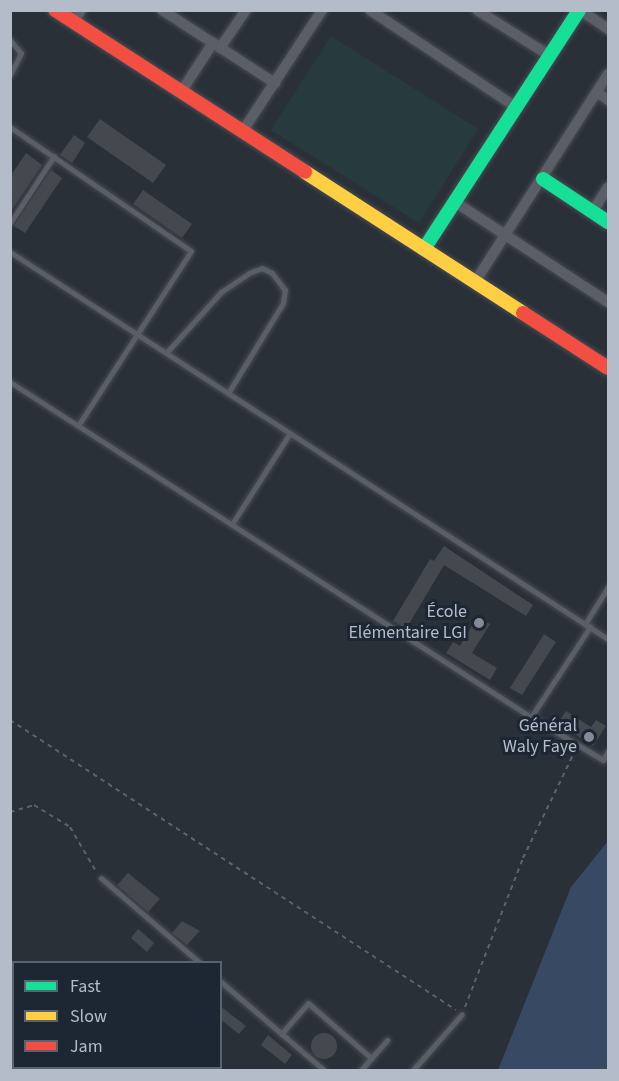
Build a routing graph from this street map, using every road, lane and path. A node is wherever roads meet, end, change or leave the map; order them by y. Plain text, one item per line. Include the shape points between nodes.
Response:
1 (55, 10) edge
2 (162, 10) edge
3 (246, 10) edge
4 (322, 10) edge
5 (370, 10) edge
6 (477, 10) edge
7 (579, 10) edge
8 (77, 16) edge
9 (607, 24) edge
10 (10, 40) edge
11 (217, 46) junction
12 (550, 56) junction
13 (609, 74) edge
14 (10, 75) edge
15 (275, 83) junction
16 (181, 92) junction
17 (597, 92) junction
18 (609, 100) edge
19 (516, 107) junction
20 (10, 127) edge
21 (242, 132) junction
22 (54, 156) junction
23 (543, 179) junction
24 (609, 186) edge
25 (455, 202) junction
26 (593, 211) junction
27 (609, 222) edge
28 (10, 223) edge
29 (506, 235) junction
30 (424, 249) junction
31 (10, 252) edge
32 (475, 282) junction
33 (608, 300) edge
34 (136, 334) junction
35 (166, 353) junction
36 (609, 368) edge
37 (10, 382) edge
38 (228, 393) junction
39 (78, 426) junction
40 (290, 433) junction
41 (232, 524) junction
42 (609, 587) edge
43 (587, 625) junction
44 (609, 639) edge
45 (531, 717) junction
46 (10, 720) edge
47 (578, 745) junction
48 (609, 751) edge
49 (10, 812) edge
50 (101, 878) joint
51 (197, 961) edge
52 (222, 983) edge
53 (462, 1014) junction
54 (281, 1034) junction
55 (387, 1040) dead end
56 (371, 1058) junction
57 (324, 1071) edge
58 (360, 1071) edge
59 (413, 1071) edge

1 - 8 street
2 - 11 street
3 - 11 street
4 - 15 street
5 - 19 street
6 - 12 street
7 - 9 street
7 - 12 street
8 - 16 street
10 - 14 lane via 21,53
11 - 15 street
11 - 16 street
12 - 19 street
13 - 17 street
15 - 21 street
16 - 21 street
17 - 18 street
17 - 23 street
19 - 25 street
20 - 22 lane
21 - 30 street
22 - 28 lane
22 - 34 lane via 190,249
23 - 26 street
23 - 29 street
24 - 26 street
25 - 29 street
25 - 30 street
26 - 27 street
29 - 32 street
29 - 33 street
30 - 32 street
31 - 34 lane
32 - 36 street
34 - 35 lane
34 - 39 lane
35 - 38 lane
35 - 38 lane via 221,292 262,268 272,273 285,290 283,303
37 - 39 lane
38 - 40 lane
39 - 41 lane
40 - 41 lane
40 - 43 lane
41 - 45 lane
42 - 43 lane
43 - 44 lane
43 - 45 lane
45 - 47 lane
46 - 53 path
47 - 48 lane via 603,760
47 - 53 path via 523,858
49 - 50 path via 34,805 70,827
50 - 51 lane
52 - 54 lane
53 - 59 lane
54 - 56 lane via 308,1003
54 - 57 lane
55 - 56 lane
56 - 58 lane

